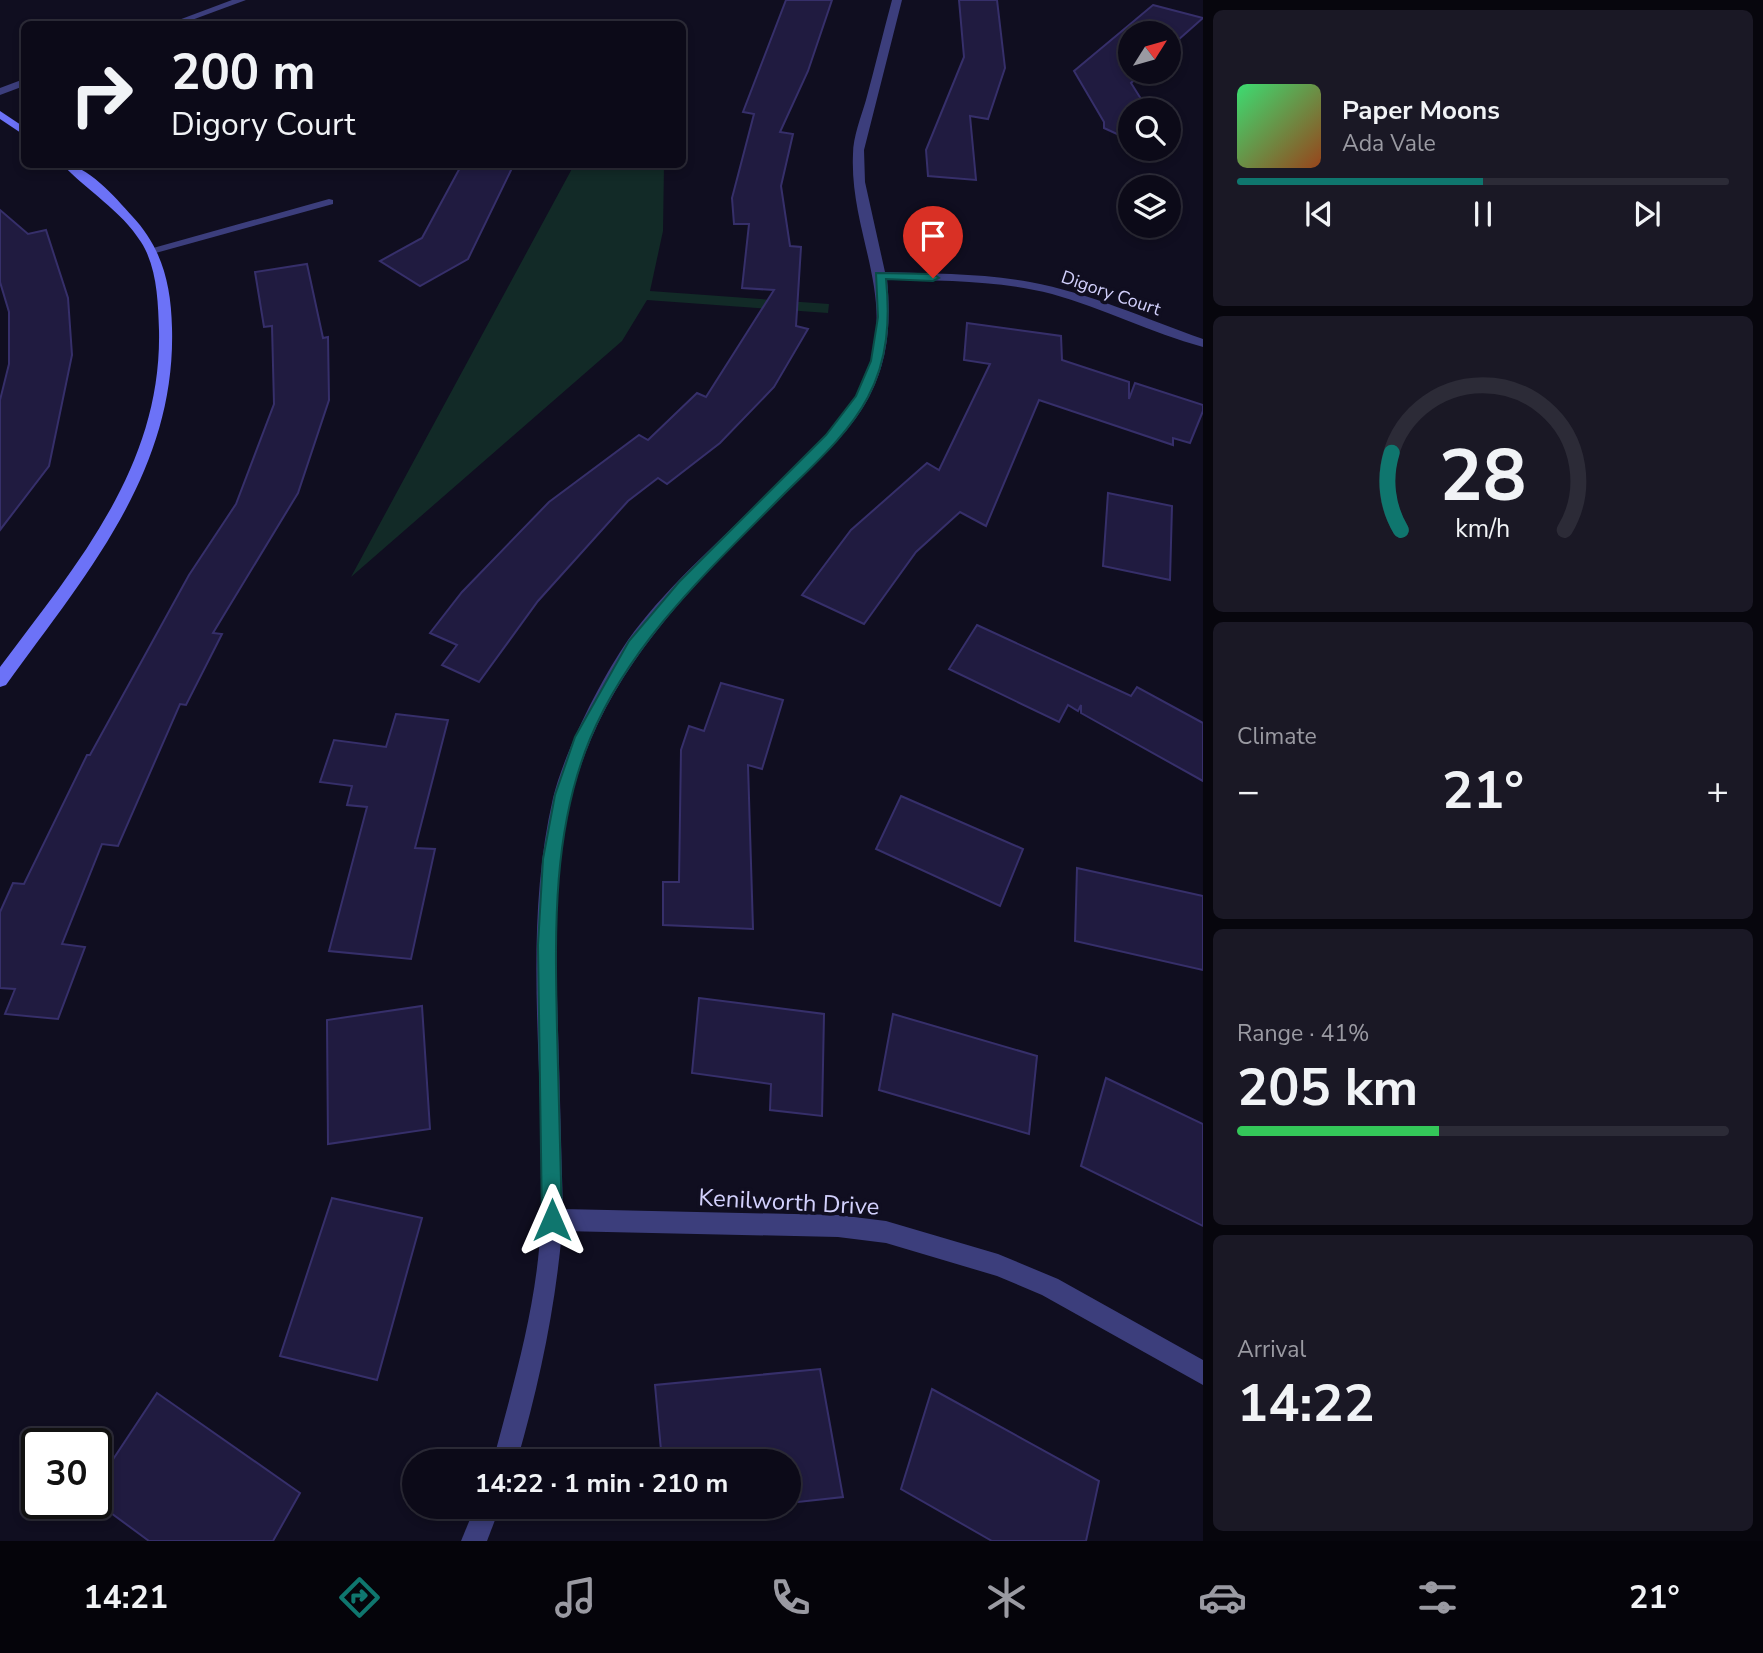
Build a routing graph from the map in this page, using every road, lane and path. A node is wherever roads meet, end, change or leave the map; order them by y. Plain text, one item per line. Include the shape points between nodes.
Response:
1 (897, 0) edge
2 (233, 1) edge
3 (181, 21) edge
4 (21, 83) edge
5 (0, 92) edge
6 (0, 114) edge
7 (21, 130) edge
8 (72, 168) edge
9 (330, 202) dead end
10 (152, 250) junction
11 (880, 275) junction
12 (1203, 343) edge
13 (0, 680) edge
14 (552, 1220) junction
15 (1203, 1373) edge
16 (508, 1449) edge
17 (482, 1519) edge
18 (474, 1541) edge

1 - 11 street via 858,150 859,182
2 - 3 street
4 - 5 street
6 - 7 street
8 - 10 street via 94,185
9 - 10 street
10 - 13 street via 168,342 165,384 153,433 136,478 108,529
11 - 12 street, Digory Court via 987,280 1049,290
11 - 14 street via 884,317 877,361 862,397 831,438 684,586 634,645 579,748 563,795 551,859 546,959
14 - 15 street, Kenilworth Drive via 838,1226 886,1232 998,1265 1050,1287
14 - 16 street via 546,1286
17 - 18 street

